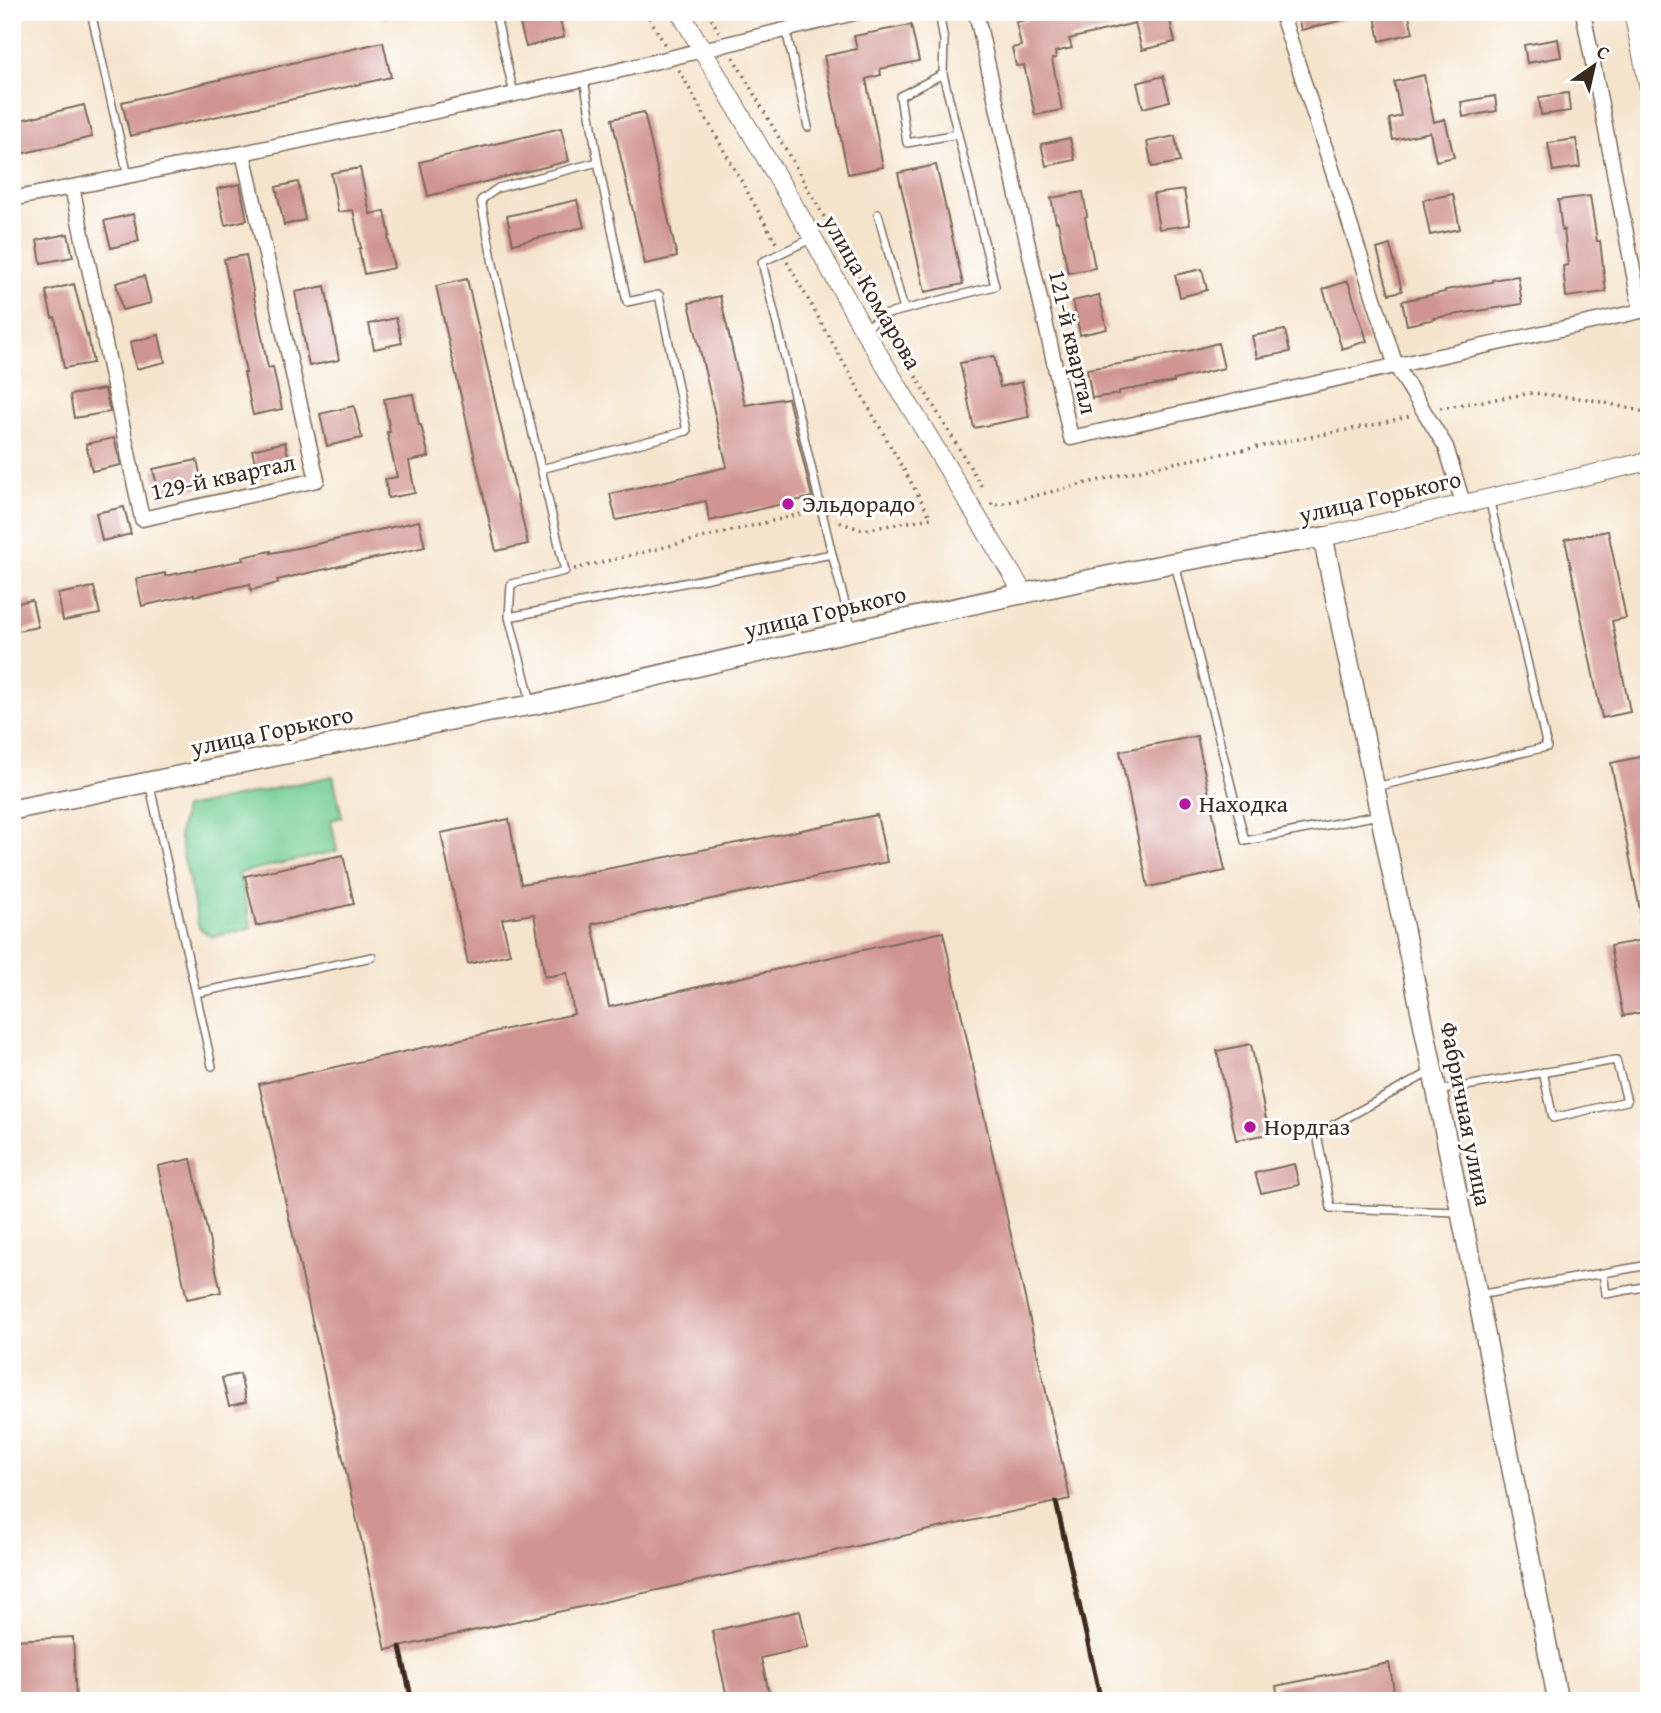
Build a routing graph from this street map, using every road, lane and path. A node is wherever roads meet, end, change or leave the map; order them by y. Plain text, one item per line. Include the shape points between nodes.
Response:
1 (91, 12) edge
2 (495, 12) edge
3 (680, 12) edge
4 (708, 12) edge
5 (858, 12) edge
6 (939, 12) edge
7 (976, 12) edge
8 (1282, 12) edge
9 (1583, 12) edge
10 (1633, 12) edge
11 (786, 30) junction
12 (726, 44) junction
13 (701, 50) junction
14 (943, 74) junction
15 (584, 79) junction
16 (1649, 88) edge
17 (514, 94) junction
18 (808, 127) dead end
19 (958, 134) junction
20 (243, 153) junction
21 (598, 162) junction
22 (128, 176) junction
23 (72, 187) junction
24 (12, 199) edge
25 (878, 214) dead end
26 (813, 238) junction
27 (904, 310) junction
28 (881, 317) junction
29 (863, 329) junction
30 (1396, 366) junction
31 (1424, 412) junction
32 (1649, 413) edge
33 (1649, 461) edge
34 (541, 469) junction
35 (1489, 497) junction
36 (1463, 503) junction
37 (822, 517) junction
38 (931, 518) dead end
39 (1323, 537) junction
40 (832, 554) junction
41 (1174, 563) junction
42 (565, 571) junction
43 (1024, 594) junction
44 (509, 617) junction
45 (852, 631) junction
46 (532, 705) junction
47 (149, 782) junction
48 (1374, 788) junction
49 (12, 809) edge
50 (1380, 814) junction
51 (372, 957) dead end
52 (196, 993) junction
53 (212, 1066) dead end
54 (1433, 1070) junction
55 (1544, 1072) junction
56 (1437, 1091) junction
57 (1461, 1212) junction
58 (1649, 1265) edge
59 (1603, 1273) junction
60 (1649, 1286) edge
61 (1477, 1295) junction
62 (1558, 1701) edge

1 - 22 lane
2 - 17 lane
3 - 13 street, улица Комарова
4 - 12 path
5 - 11 street
6 - 14 lane
7 - 30 street, 121-й квартал via 1071,438
8 - 30 street
9 - 30 street, 121-й квартал via 1641,311
10 - 16 street
11 - 12 street
11 - 18 lane
12 - 13 street
12 - 28 path
13 - 15 street
13 - 26 street, улица Комарова
14 - 19 lane
14 - 19 lane via 900,96 908,143
15 - 17 street
15 - 21 lane
17 - 20 street
19 - 27 lane via 995,286
20 - 22 street
20 - 23 street, 129-й квартал via 317,480 142,519
21 - 34 lane via 498,188 481,200
21 - 34 lane via 627,302 659,295 687,431
22 - 23 street
23 - 24 street
25 - 27 lane
26 - 29 street, улица Комарова
26 - 37 lane via 762,262
27 - 28 lane
28 - 29 lane
28 - 31 path via 993,506 1153,467
29 - 43 street, улица Комарова
30 - 31 street
31 - 32 path via 1532,393 1588,399
31 - 36 street via 1446,447
33 - 35 street, улица Горького
34 - 42 lane
35 - 36 street, улица Горького
35 - 48 lane via 1547,747
36 - 39 street, улица Горького
37 - 38 path via 863,530
37 - 40 lane
37 - 42 path via 809,512
39 - 41 main road, улица Горького
39 - 48 main road, Фабричная улица
40 - 44 lane
40 - 45 lane
41 - 43 main road, улица Горького
41 - 50 lane via 1245,841
42 - 44 lane via 511,584
43 - 45 main road, улица Горького
44 - 46 lane
45 - 46 main road, улица Горького
46 - 47 main road, улица Горького
47 - 49 main road, улица Горького
47 - 52 lane
48 - 50 main road, Фабричная улица
50 - 54 main road, Фабричная улица
51 - 52 lane
52 - 53 lane
54 - 56 main road, Фабричная улица
54 - 57 lane via 1317,1134 1331,1208
55 - 55 lane via 1616,1060 1627,1101 1553,1118
55 - 56 lane
56 - 57 main road, Фабричная улица
57 - 61 main road, Фабричная улица
58 - 59 lane
59 - 60 lane via 1606,1294
59 - 61 lane
61 - 62 main road, Фабричная улица

